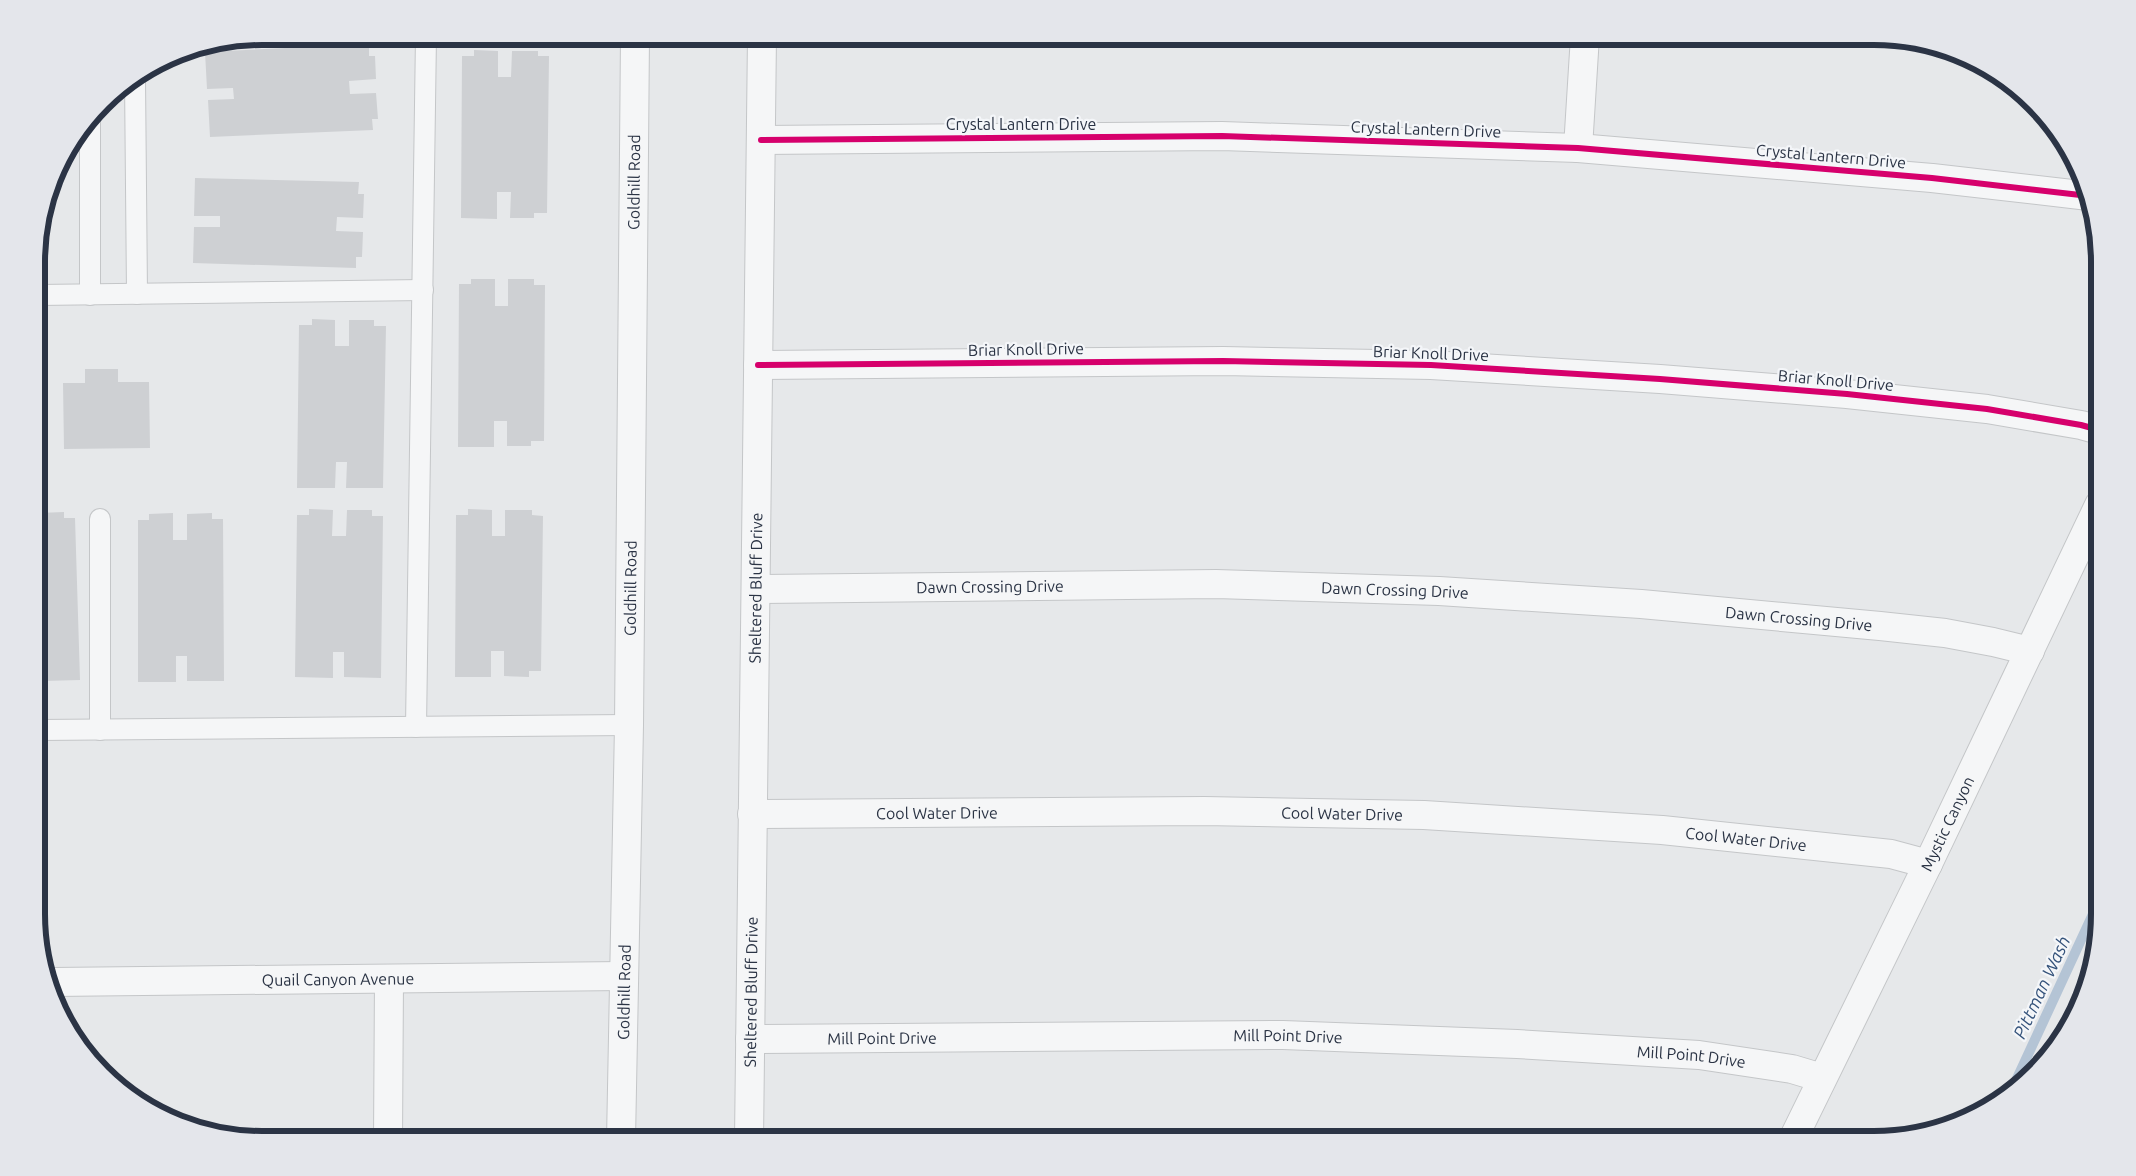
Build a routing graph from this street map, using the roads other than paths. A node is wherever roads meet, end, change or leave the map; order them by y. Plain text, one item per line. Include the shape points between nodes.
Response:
1 (426, 45) edge
2 (636, 45) edge
3 (762, 45) edge
4 (1584, 45) edge
5 (135, 87) edge
6 (90, 130) edge
7 (760, 140) junction
8 (1578, 148) junction
9 (2080, 195) edge
10 (423, 290) junction
11 (137, 294) junction
12 (90, 295) junction
13 (45, 296) edge
14 (758, 366) junction
15 (2091, 428) edge
16 (100, 519) dead end
17 (2091, 522) edge
18 (756, 589) junction
19 (2030, 651) junction
20 (629, 726) junction
21 (416, 727) junction
22 (45, 730) edge
23 (100, 730) junction
24 (752, 814) junction
25 (1928, 864) junction
26 (623, 976) junction
27 (389, 980) junction
28 (56, 982) edge
29 (750, 1039) junction
30 (1822, 1078) junction
31 (388, 1131) edge
32 (621, 1131) edge
33 (749, 1131) edge
34 (1797, 1131) edge

1 - 10 lane
2 - 20 street, Goldhill Road
3 - 7 street, Sheltered Bluff Drive
4 - 8 street
5 - 11 lane
6 - 12 lane
7 - 8 street, Crystal Lantern Drive via 1222,136
7 - 14 street, Sheltered Bluff Drive
8 - 9 street, Crystal Lantern Drive via 1932,178
10 - 11 lane
10 - 21 lane
11 - 12 lane
12 - 13 lane
14 - 15 street, Briar Knoll Drive via 1223,360 1432,366 1847,394 1987,409
14 - 18 street, Sheltered Bluff Drive
16 - 23 lane
17 - 19 street, Mystic Canyon
18 - 19 street, Dawn Crossing Drive via 1216,584 1439,591 1641,604 1880,626 1955,635
18 - 24 street, Sheltered Bluff Drive
19 - 25 street, Mystic Canyon
20 - 21 lane
20 - 26 street, Goldhill Road
21 - 23 lane
22 - 23 lane
24 - 25 street, Cool Water Drive via 1204,811 1424,815 1662,830 1891,854
24 - 29 street, Sheltered Bluff Drive
25 - 30 street, Mystic Canyon
26 - 27 street, Quail Canyon Avenue
26 - 32 street, Goldhill Road
27 - 28 street, Quail Canyon Avenue
27 - 31 street
29 - 30 street, Mill Point Drive via 1282,1035 1699,1055 1792,1069
29 - 33 street, Sheltered Bluff Drive
30 - 34 street, Mystic Canyon

